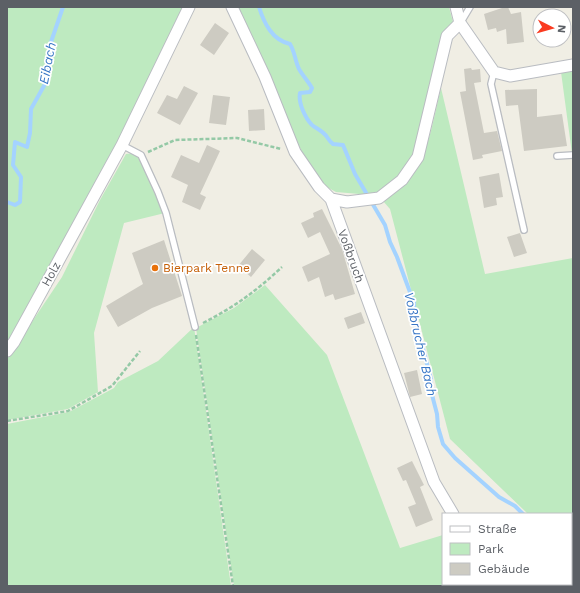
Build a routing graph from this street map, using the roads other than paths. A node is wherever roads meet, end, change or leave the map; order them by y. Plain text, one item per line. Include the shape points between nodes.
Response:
1 (189, 7) edge
2 (232, 7) edge
3 (456, 7) edge
4 (470, 7) edge
5 (460, 23) junction
6 (573, 65) edge
7 (494, 72) junction
8 (122, 144) junction
9 (573, 155) edge
10 (557, 156) dead end
11 (331, 199) junction
12 (524, 230) dead end
13 (195, 327) road end
14 (7, 351) edge
15 (452, 513) edge

1 - 8 street
2 - 11 street, Voßbruch via 265,77 295,152 319,187
3 - 5 street
4 - 5 lane
5 - 7 street
5 - 11 street via 448,36 418,157 402,180 379,198 347,202
6 - 7 street via 510,76
7 - 12 lane via 491,84
8 - 13 lane via 141,155 166,213
8 - 14 street, Holz
9 - 10 lane
11 - 15 street, Voßbruch via 434,482

